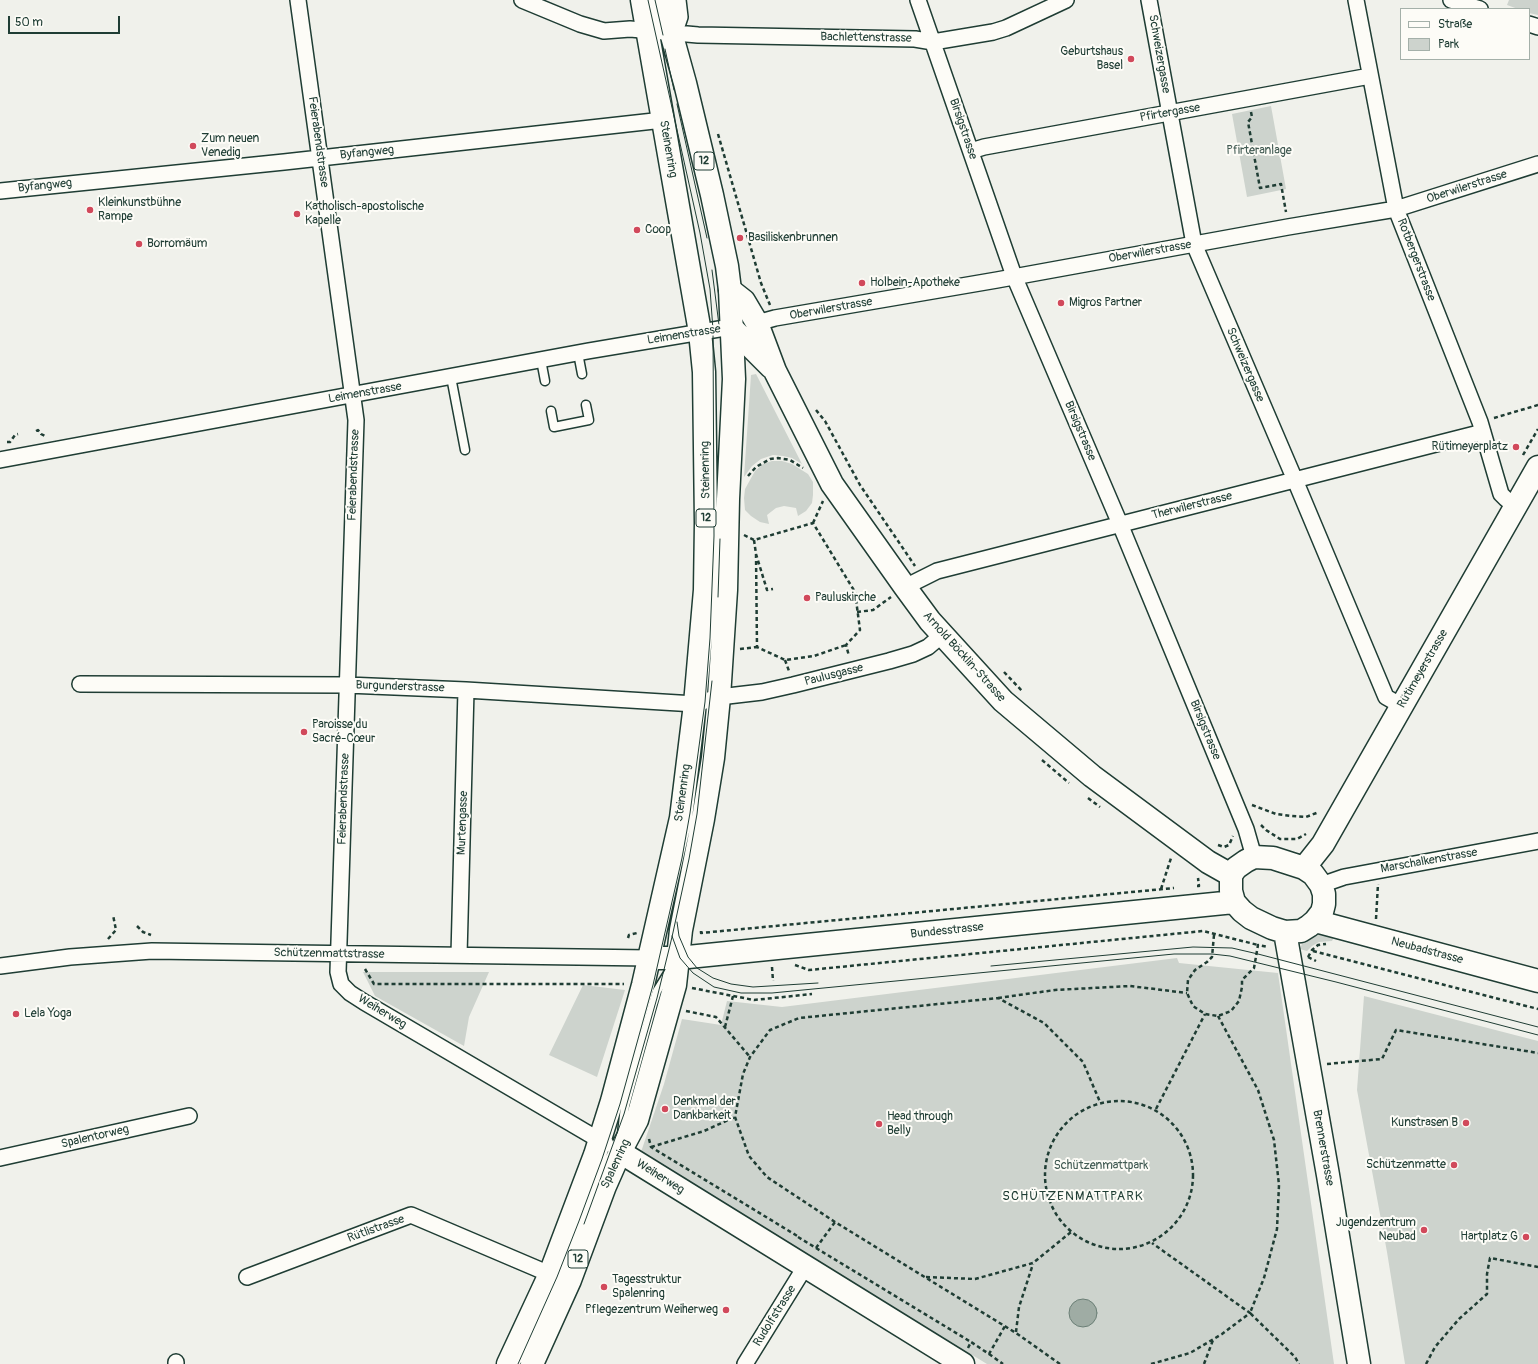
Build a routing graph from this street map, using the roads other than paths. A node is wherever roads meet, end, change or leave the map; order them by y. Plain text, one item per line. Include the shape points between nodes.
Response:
1 (298, 0) edge
2 (522, 0) edge
3 (642, 0) edge
4 (662, 0) edge
5 (678, 0) edge
6 (918, 0) edge
7 (1066, 0) edge
8 (1149, 0) edge
9 (1356, 0) edge
10 (1451, 0) edge
11 (1477, 8) edge
12 (659, 32) junction
13 (933, 42) junction
14 (1370, 76) junction
15 (1170, 113) junction
16 (663, 120) junction
17 (971, 151) junction
18 (320, 158) junction
19 (1538, 164) edge
20 (0, 191) edge
21 (1396, 209) junction
22 (1194, 244) junction
23 (1014, 276) junction
24 (730, 290) junction
25 (766, 320) junction
26 (731, 328) junction
27 (700, 332) junction
28 (578, 353) junction
29 (541, 360) junction
30 (775, 371) junction
31 (582, 374) dead end
32 (451, 377) junction
33 (545, 381) dead end
34 (353, 396) junction
35 (586, 405) dead end
36 (551, 411) dead end
37 (1481, 427) junction
38 (466, 450) dead end
39 (0, 460) edge
40 (1529, 464) edge
41 (1295, 480) junction
42 (1516, 506) junction
43 (1120, 524) junction
44 (914, 582) junction
45 (942, 635) junction
46 (80, 684) dead end
47 (347, 685) junction
48 (466, 690) junction
49 (719, 697) junction
50 (695, 704) junction
51 (1402, 706) junction
52 (1538, 841) edge
53 (1254, 857) junction
54 (1304, 868) junction
55 (1231, 876) junction
56 (1321, 885) junction
57 (1234, 902) junction
58 (1316, 921) junction
59 (1294, 947) junction
60 (339, 954) junction
61 (459, 956) junction
62 (662, 958) junction
63 (0, 966) edge
64 (1538, 980) edge
65 (189, 1116) dead end
66 (600, 1140) junction
67 (620, 1152) junction
68 (0, 1158) edge
69 (805, 1267) junction
70 (247, 1277) dead end
71 (559, 1278) junction
72 (961, 1363) edge
73 (508, 1364) edge
74 (532, 1364) edge
75 (745, 1364) edge
76 (1359, 1364) edge

1 - 18 street, Feierabendstrasse
2 - 12 street, Bachlettenstrasse via 604,31 630,29
3 - 12 main road, 12
4 - 12 main road, 12
5 - 12 street via 678,24
6 - 13 street, Birsigstrasse
7 - 13 street, Bachlettenstrasse via 1006,28
8 - 15 street, Schweizergasse
9 - 14 street, Rotbergerstrasse
10 - 11 street
12 - 13 street, Bachlettenstrasse via 915,39
12 - 16 main road, Steinenring / 12
12 - 24 main road, Steinenring / 12 via 685,83 712,195
13 - 17 street, Birsigstrasse
14 - 15 street, Pfirtergasse
14 - 21 street, Rotbergerstrasse
15 - 17 street, Pfirtergasse
15 - 22 street, Schweizergasse
16 - 18 street, Byfangweg
16 - 27 main road, Steinenring / 12
17 - 23 street, Birsigstrasse
18 - 20 street, Byfangweg
18 - 34 street, Feierabendstrasse
19 - 21 street, Oberwilerstrasse
21 - 22 street, Oberwilerstrasse
21 - 37 street, Rotbergerstrasse
22 - 23 street, Oberwilerstrasse
22 - 41 street, Schweizergasse
23 - 25 street, Oberwilerstrasse
23 - 43 street, Birsigstrasse
24 - 25 main road, Arnold Böcklin-Strasse
24 - 26 main road, Steinenring / 12
25 - 30 main road, Arnold Böcklin-Strasse
26 - 27 street, Leimenstrasse
26 - 30 main road, Arnold Böcklin-Strasse
26 - 49 main road, Steinenring / 12 via 734,379
27 - 28 street, Leimenstrasse
27 - 50 main road, Steinenring / 12 via 704,372 706,523 704,590
28 - 29 street, Leimenstrasse
28 - 31 lane
29 - 32 street, Leimenstrasse
29 - 33 lane
30 - 44 main road, Arnold Böcklin-Strasse via 832,484
32 - 34 street, Leimenstrasse
32 - 38 lane
34 - 39 street, Leimenstrasse
34 - 47 street, Feierabendstrasse via 356,420
35 - 36 lane via 589,420 554,427
37 - 41 street, Therwilerstrasse
37 - 42 street, Rotbergerstrasse via 1501,494
40 - 42 main road, Rütimeyerstrasse
41 - 43 street, Therwilerstrasse
41 - 51 street, Schweizergasse via 1386,697
42 - 51 main road, Rütimeyerstrasse
43 - 44 street, Therwilerstrasse via 937,571
43 - 53 street, Birsigstrasse via 1246,829
44 - 45 main road, Arnold Böcklin-Strasse
45 - 49 street, Paulusgasse via 928,647 889,661 762,692
45 - 55 main road, Arnold Böcklin-Strasse via 1003,701 1092,776 1208,862
46 - 47 street, Burgunderstrasse
47 - 48 street, Burgunderstrasse
47 - 60 street, Feierabendstrasse
48 - 50 street, Burgunderstrasse
48 - 61 street, Murtengasse
49 - 50 street, Burgunderstrasse
49 - 62 main road, Steinenring / 12 via 703,819 682,930
50 - 62 main road, Steinenring / 12
51 - 54 main road, Rütimeyerstrasse via 1323,844
52 - 56 street, Marschalkenstrasse via 1344,877
53 - 54 main road via 1273,858
53 - 55 main road via 1236,868
54 - 56 main road via 1313,874
55 - 57 main road via 1230,891
56 - 58 main road via 1324,904
57 - 59 main road via 1251,918 1272,928
57 - 62 main road, Bundesstrasse
58 - 59 main road via 1301,930
58 - 64 main road, Neubadstrasse
59 - 76 main road, Brennerstrasse via 1308,1066
60 - 61 street, Schützenmattstrasse
60 - 63 street, Schützenmattstrasse via 152,951 70,957
60 - 66 street, Weiherweg via 338,972 341,984 350,993
61 - 62 street, Schützenmattstrasse
62 - 66 main road, Spalenring / 12 via 620,1070
62 - 67 main road, Spalenring / 12 via 675,985 637,1120
65 - 68 street, Spalentorweg
66 - 67 street, Weiherweg
66 - 71 main road, Spalenring / 12
67 - 69 main road, Weiherweg
67 - 71 main road, Spalenring / 12
69 - 72 main road, Weiherweg
69 - 75 street, Rudolfstrasse
70 - 71 street, Rütlistrasse via 412,1215
71 - 73 main road, Spalenring / 12
71 - 74 main road, Spalenring / 12

